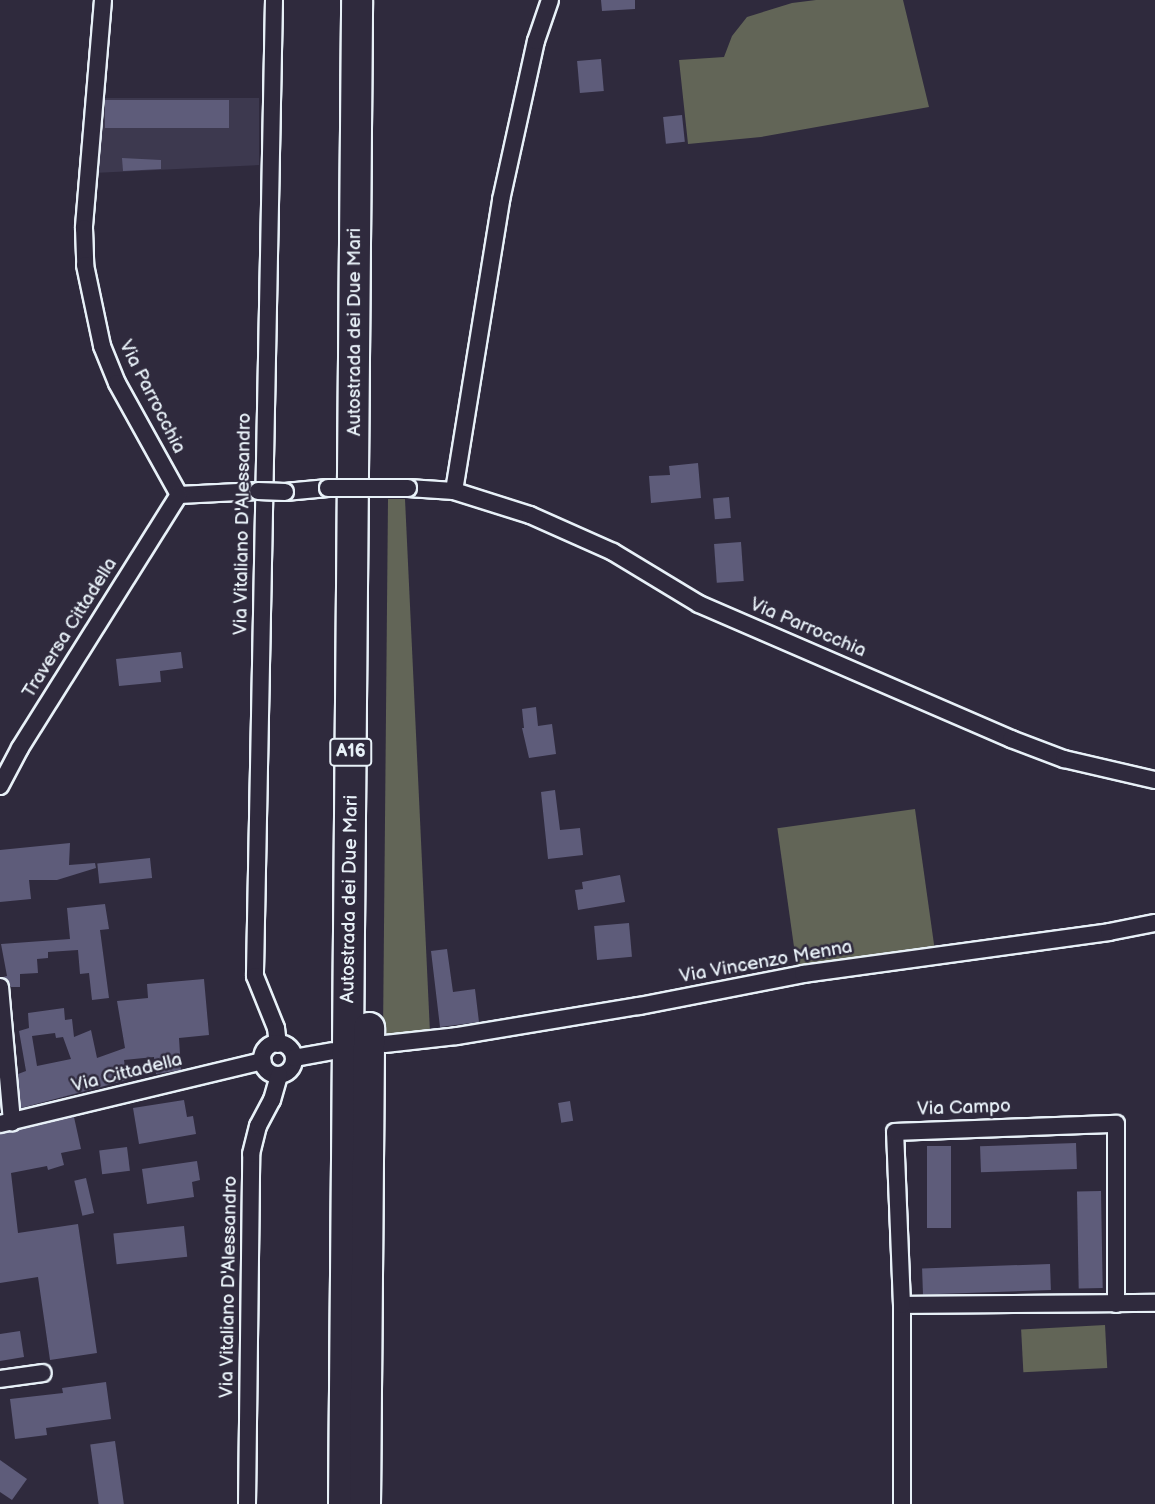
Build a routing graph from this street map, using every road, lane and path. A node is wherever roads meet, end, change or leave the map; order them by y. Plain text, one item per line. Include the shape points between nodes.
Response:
1 (103, 0) edge
2 (274, 0) edge
3 (357, 0) edge
4 (377, 0) edge
5 (550, 0) edge
6 (454, 491) junction
7 (179, 495) junction
8 (1155, 780) edge
9 (0, 786) edge
10 (1155, 923) edge
11 (0, 987) edge
12 (278, 1044) junction
13 (385, 1044) dead end
14 (332, 1051) dead end
15 (294, 1058) junction
16 (263, 1061) junction
17 (279, 1075) junction
18 (6, 1123) edge
19 (1155, 1303) edge
20 (1116, 1304) junction
21 (902, 1305) junction
22 (43, 1373) dead end
23 (0, 1378) edge
24 (247, 1504) edge
25 (344, 1504) edge
26 (365, 1504) edge
27 (902, 1504) edge

1 - 7 street, Via Parrocchia via 86,185 85,265 102,346 117,383
2 - 12 street, Via Vitaliano D'Alessandro via 255,976
3 - 25 highway, Autostrada dei Due Mari / A16
4 - 26 highway, Autostrada dei Due Mari / A16
5 - 6 street via 536,41 501,200
6 - 7 street, Via Parrocchia, bridge via 328,488
6 - 8 street, Via Parrocchia via 542,520 613,552 699,604 1011,739 1064,759
7 - 9 street, Traversa Cittadella
10 - 13 street, Via Vincenzo Menna via 803,974 639,1006
11 - 18 street
12 - 15 street via 287,1046
12 - 16 street via 265,1051
14 - 15 street
15 - 17 street, Via Vitaliano D'Alessandro via 292,1068
16 - 17 street via 270,1073
16 - 18 street, Via Cittadella
17 - 24 street, Via Vitaliano D'Alessandro via 251,1154
19 - 20 street
20 - 21 street
20 - 21 street, Via Campo via 1116,1125 895,1132
21 - 27 street
22 - 23 street

